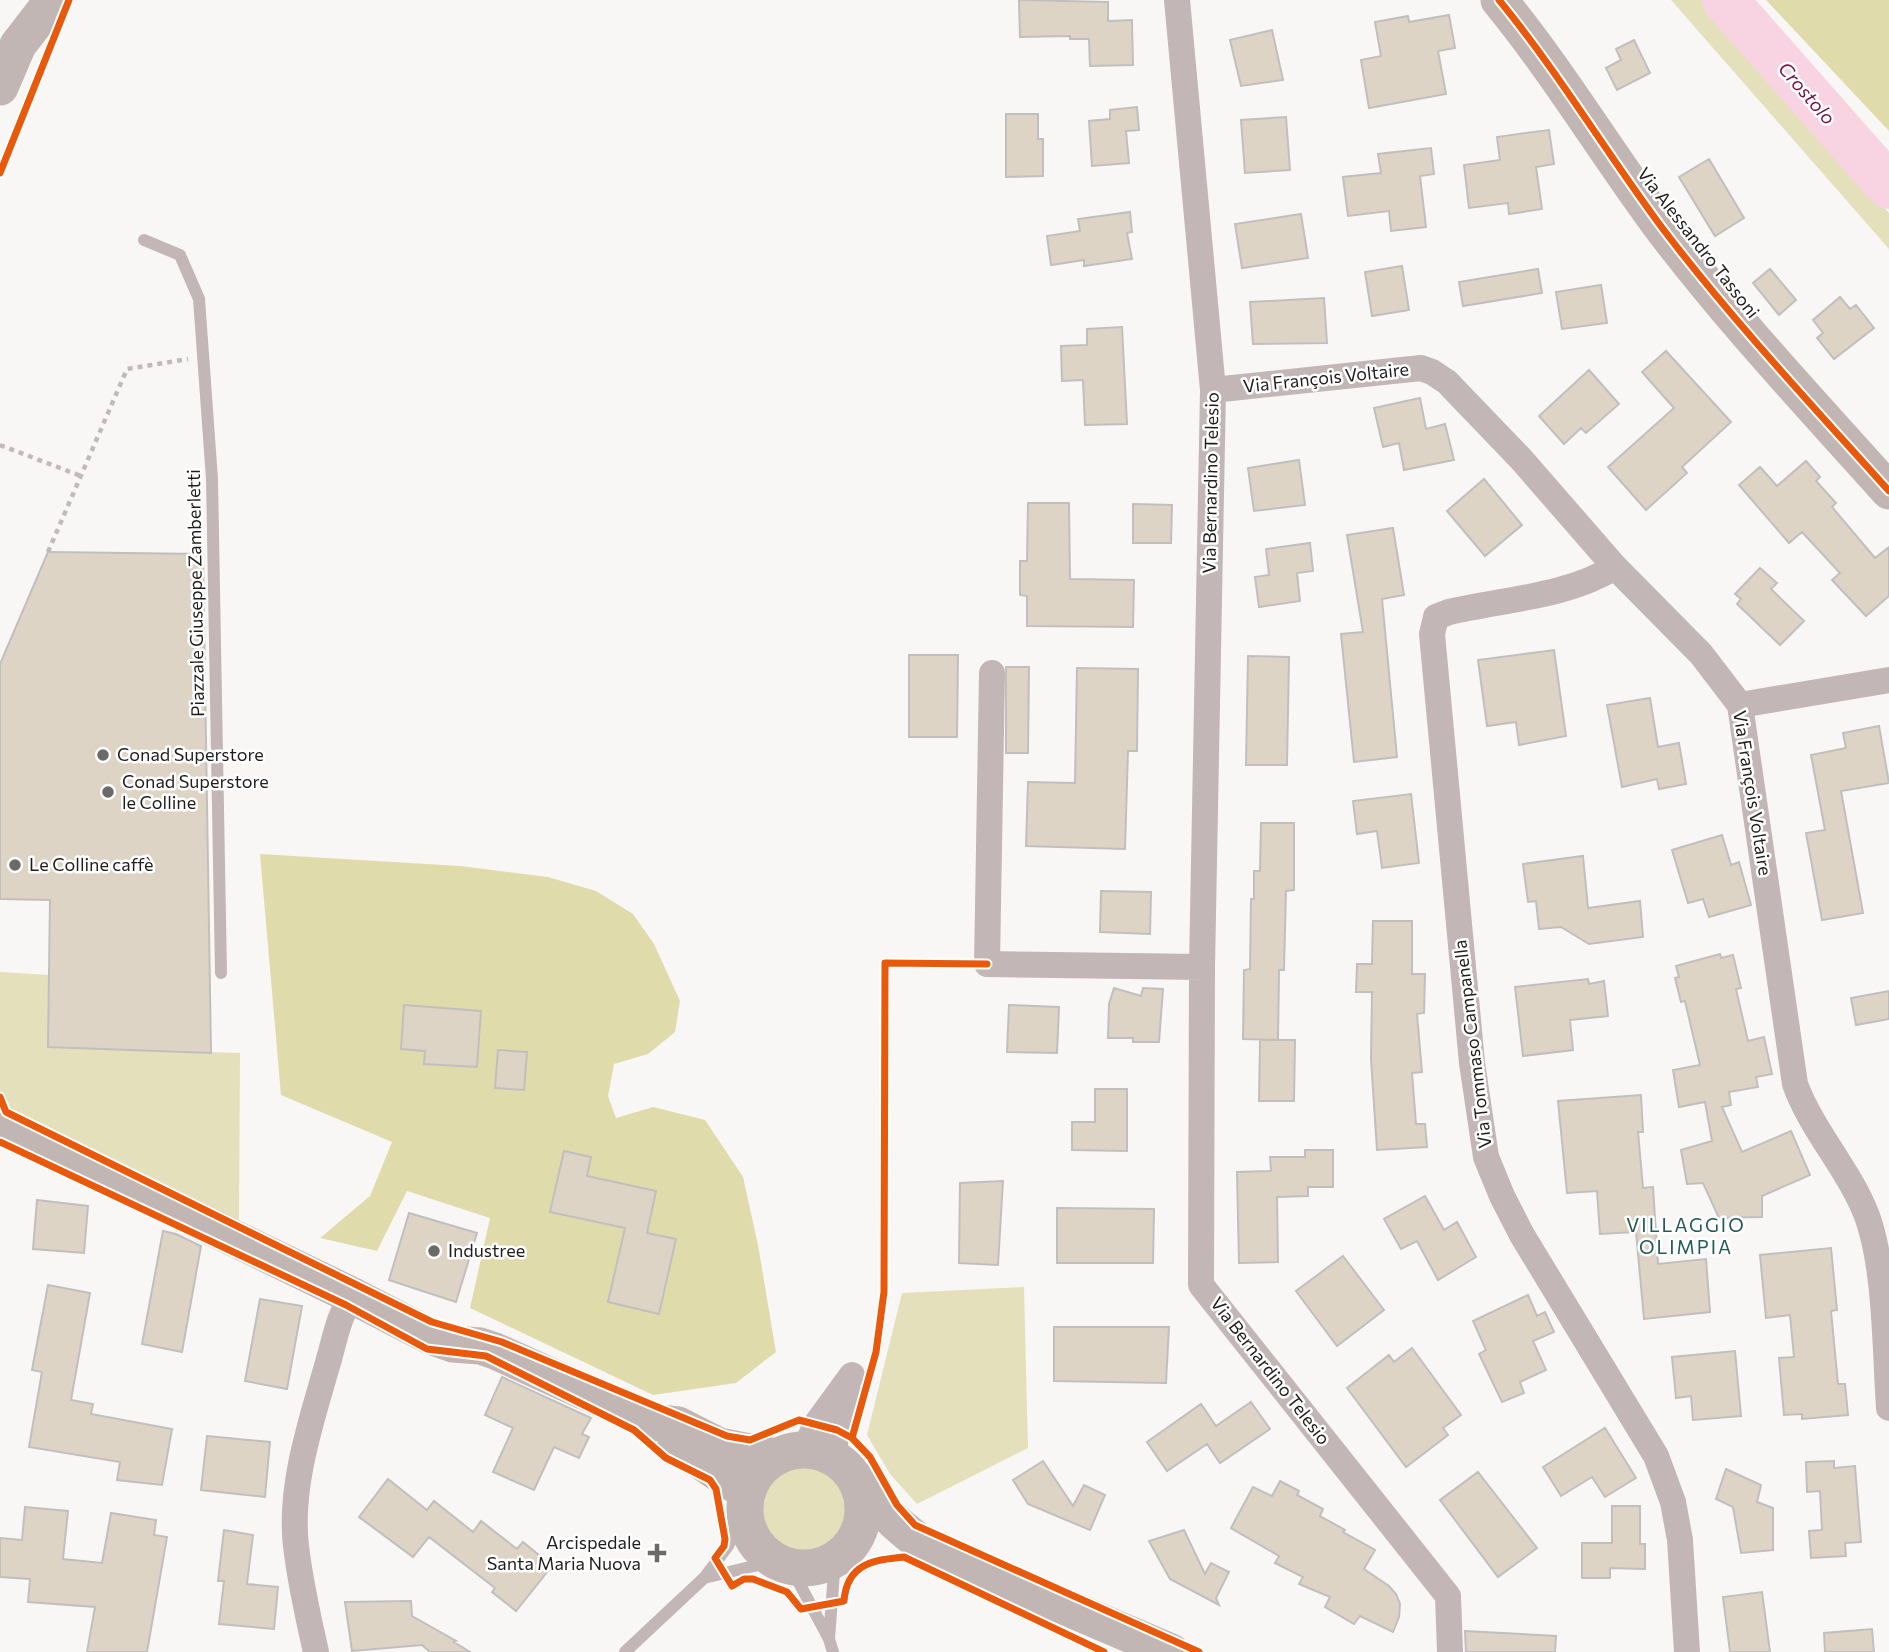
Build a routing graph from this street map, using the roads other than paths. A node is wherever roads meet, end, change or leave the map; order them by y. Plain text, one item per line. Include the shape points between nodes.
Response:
1 (24, 0) edge
2 (53, 0) edge
3 (1177, 0) edge
4 (1499, 0) edge
5 (18, 45) junction
6 (0, 87) edge
7 (144, 240) dead end
8 (1213, 390) junction
9 (1889, 491) edge
10 (1615, 567) junction
11 (992, 673) dead end
12 (1889, 680) edge
13 (1740, 705) junction
14 (1202, 967) junction
15 (220, 973) dead end
16 (0, 1125) edge
17 (354, 1296) junction
18 (1889, 1408) edge
19 (652, 1422) junction
20 (817, 1461) junction
21 (745, 1502) junction
22 (930, 1549) junction
23 (841, 1554) junction
24 (782, 1564) junction
25 (704, 1577) junction
26 (1119, 1640) edge
27 (831, 1646) edge
28 (316, 1652) edge
29 (625, 1652) edge
30 (1171, 1652) edge
31 (1450, 1652) edge
32 (1687, 1652) edge

1 - 5 street
2 - 5 street
3 - 8 street, Via Bernardino Telesio
4 - 9 street, Via Alessandro Tassoni via 1707,286
5 - 6 street
7 - 15 lane, Piazzale Giuseppe Zamberletti via 180,255 199,299 212,479
8 - 10 street, Via François Voltaire via 1421,368 1433,372 1521,459
8 - 14 street, Via Bernardino Telesio
10 - 13 street, Via François Voltaire via 1701,654
10 - 32 street, Via Tommaso Campanella via 1572,587 1449,612 1436,617 1432,634 1472,1063 1486,1157 1522,1235 1656,1455 1680,1540
11 - 14 street via 987,964
12 - 13 street
13 - 18 street, Via François Voltaire via 1795,1084 1867,1216 1880,1279
14 - 31 street, Via Bernardino Telesio via 1201,1285 1448,1596
16 - 17 street
17 - 19 street via 441,1341 495,1351
17 - 28 street via 346,1305 330,1357 298,1485 296,1544
19 - 20 street via 678,1425 719,1446
19 - 21 street
20 - 21 street via 762,1466 752,1478
20 - 22 street
20 - 23 street via 862,1500 862,1522
21 - 24 street via 752,1539
21 - 25 lane via 728,1546
22 - 23 street via 874,1545
22 - 26 street
23 - 24 street via 821,1566
23 - 27 lane
24 - 25 lane
24 - 27 lane
25 - 29 lane
26 - 30 street

